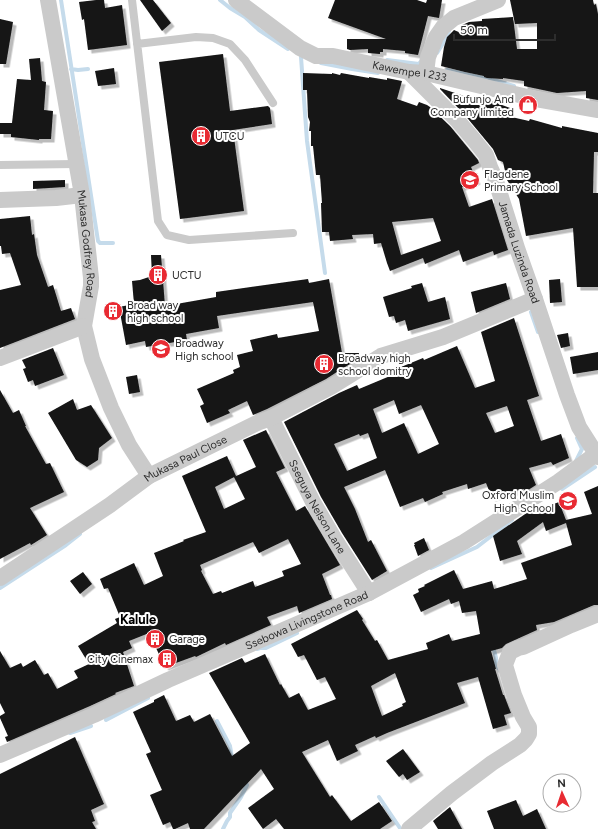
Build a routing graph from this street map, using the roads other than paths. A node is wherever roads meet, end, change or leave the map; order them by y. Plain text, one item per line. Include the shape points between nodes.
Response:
1 (48, 0) edge
2 (132, 0) edge
3 (236, 0) edge
4 (498, 0) edge
5 (137, 44) junction
6 (409, 72) junction
7 (426, 73) junction
8 (273, 103) dead end
9 (598, 110) edge
10 (76, 164) junction
11 (0, 165) edge
12 (82, 195) junction
13 (0, 200) edge
14 (293, 233) dead end
15 (535, 300) junction
16 (84, 326) junction
17 (0, 358) edge
18 (271, 418) junction
19 (597, 455) edge
20 (149, 476) junction
21 (0, 578) edge
22 (369, 593) junction
23 (598, 614) edge
24 (0, 755) edge
25 (409, 829) edge

1 - 10 street, Mukasa Godfrey Road
2 - 5 lane
3 - 6 street, Kawempe I 233 via 300,48 316,56 333,56
4 - 7 street via 454,18 443,27 428,57
5 - 8 lane via 196,37 213,38 230,44
5 - 14 lane via 158,221 167,235 189,240
6 - 7 street, Kawempe I 233
6 - 15 street, Jamada Luzinda Road via 486,155 496,178
7 - 9 street, Kawempe I 233 via 536,99
10 - 11 lane
10 - 12 street, Mukasa Godfrey Road
12 - 13 street
12 - 16 street, Mukasa Godfrey Road via 92,286
15 - 18 street, Mukasa Paul Close via 443,337 380,356 331,387
15 - 19 street, Jamada Luzinda Road via 566,395 579,427
16 - 17 street
16 - 20 street, Mukasa Godfrey Road via 92,359 111,408 129,445
18 - 20 street, Mukasa Paul Close
18 - 22 street, Sseguya Nelson Lane via 313,502
19 - 22 street, Ssebowa Livingstone Road via 470,538
20 - 21 street, Mukasa Paul Close
22 - 24 street, Ssebowa Livingstone Road
23 - 25 street via 510,652 505,664 514,695 529,727 529,734 520,745 452,793

